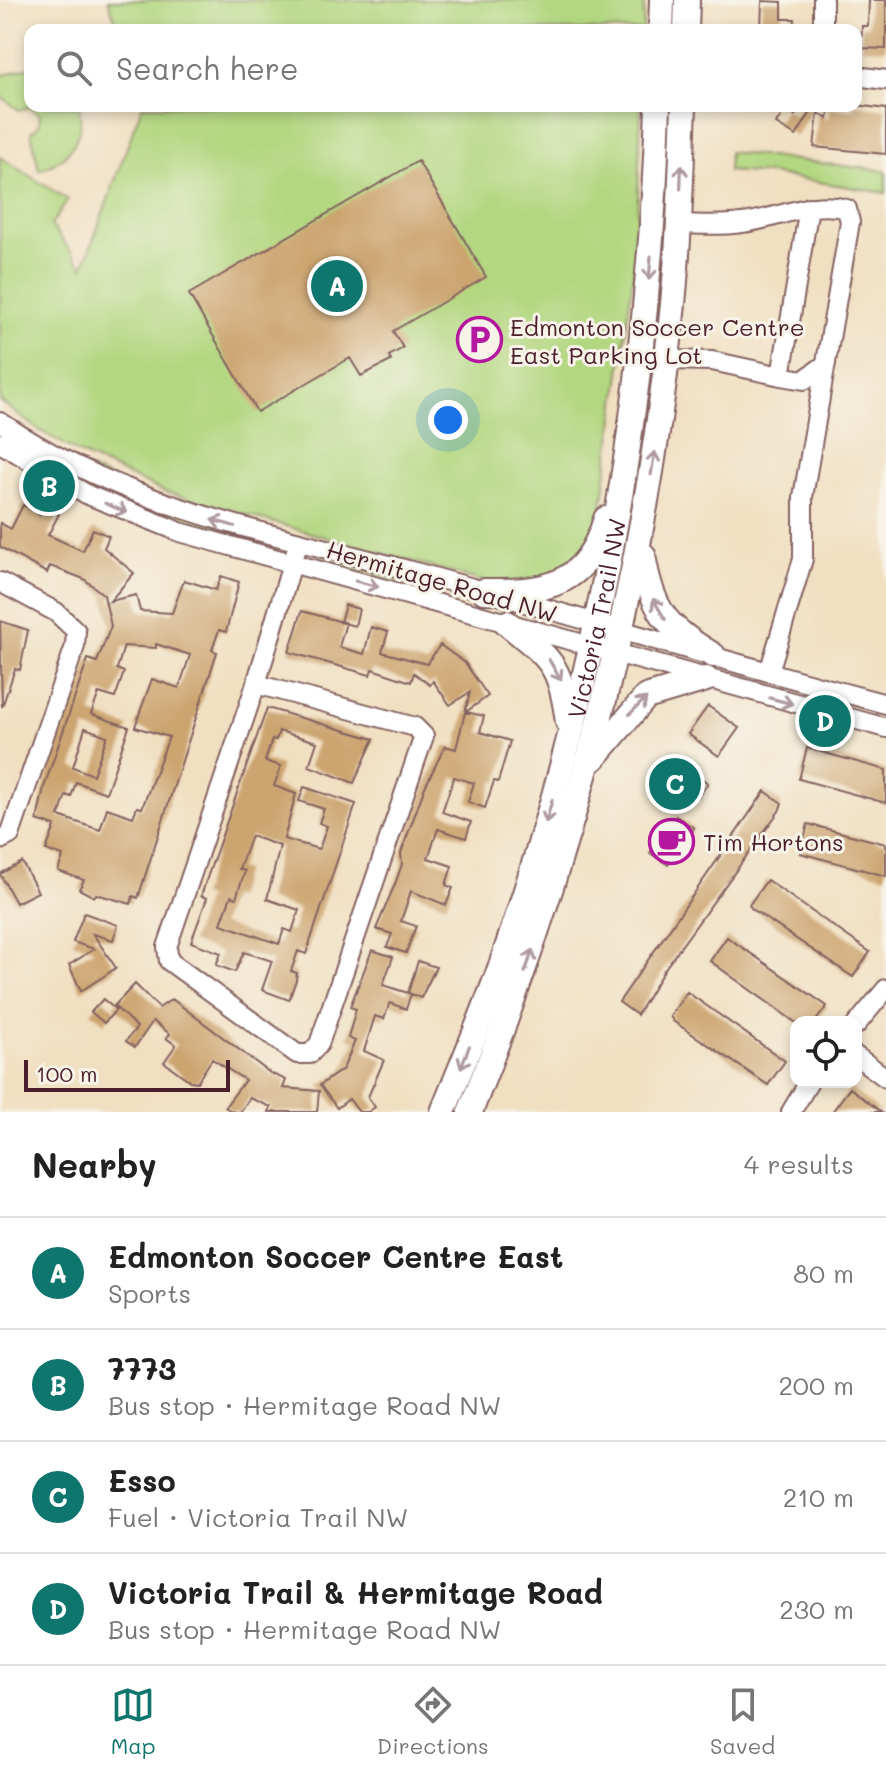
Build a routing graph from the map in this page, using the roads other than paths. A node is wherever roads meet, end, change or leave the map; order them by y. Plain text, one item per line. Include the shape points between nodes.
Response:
1 (662, 0) edge
2 (687, 0) edge
3 (823, 0) edge
4 (661, 24) edge
5 (686, 24) edge
6 (823, 24) edge
7 (862, 77) edge
8 (886, 80) edge
9 (658, 112) edge
10 (684, 112) edge
11 (809, 207) junction
12 (655, 221) junction
13 (679, 224) junction
14 (667, 360) junction
15 (826, 364) junction
16 (781, 376) junction
17 (1, 430) edge
18 (630, 444) junction
19 (640, 540) junction
20 (298, 544) junction
21 (292, 564) junction
22 (0, 582) edge
23 (484, 591) junction
24 (507, 623) junction
25 (610, 626) junction
26 (592, 648) junction
27 (616, 654) junction
28 (713, 655) junction
29 (769, 672) junction
30 (706, 679) junction
31 (256, 684) junction
32 (886, 704) edge
33 (886, 728) edge
34 (570, 736) junction
35 (590, 763) junction
36 (0, 840) edge
37 (886, 989) edge
38 (862, 1018) edge
39 (862, 1060) edge
40 (886, 1078) edge
41 (805, 1088) edge
42 (443, 1112) edge
43 (470, 1112) edge
44 (791, 1112) edge

1 - 4 main road
2 - 5 main road
3 - 6 street
7 - 8 street
9 - 12 main road, Victoria Trail NW
13 -> 10 main road, Victoria Trail NW
11 - 13 street via 742,223
11 - 15 street via 847,209 850,222
11 - 16 street
12 - 13 main road
12 -> 18 main road, Victoria Trail NW
13 - 14 main road, Victoria Trail NW
14 - 16 street via 712,361
19 -> 14 main road, Victoria Trail NW
15 - 16 street via 804,380
15 - 29 street via 803,497 803,559
20 -> 17 street, Hermitage Road NW via 145,498
17 -> 21 street, Hermitage Road NW via 53,477 118,509
18 - 23 main road via 597,544 584,564 565,580 541,589
18 - 25 main road, Victoria Trail NW
19 - 25 main road, Victoria Trail NW
28 -> 19 main road via 685,639 659,612 649,591
20 - 21 street
20 - 23 street, Hermitage Road NW
21 -> 24 street, Hermitage Road NW
21 - 31 street
22 - 36 street via 56,612 76,631 10,835
23 - 25 street, Hermitage Road NW
24 - 26 street, Hermitage Road NW
24 -> 34 main road via 546,655 560,676
25 - 26 main road, Victoria Trail NW
25 - 27 main road, Victoria Trail NW
25 - 28 street, Hermitage Road NW
26 - 27 street, Hermitage Road NW
26 - 34 main road, Victoria Trail NW
27 - 30 street, Hermitage Road NW
27 - 35 main road, Victoria Trail NW
28 - 29 street, Hermitage Road NW
29 - 32 street, Hermitage Road NW
30 -> 33 street, Hermitage Road NW
35 -> 30 main road via 646,697
31 - 31 street via 167,947 169,961 304,1055 319,1044 424,736 415,727
34 -> 42 main road, Victoria Trail NW via 502,963
43 -> 35 main road, Victoria Trail NW via 542,924
37 - 38 street
39 - 40 street
41 - 44 street

